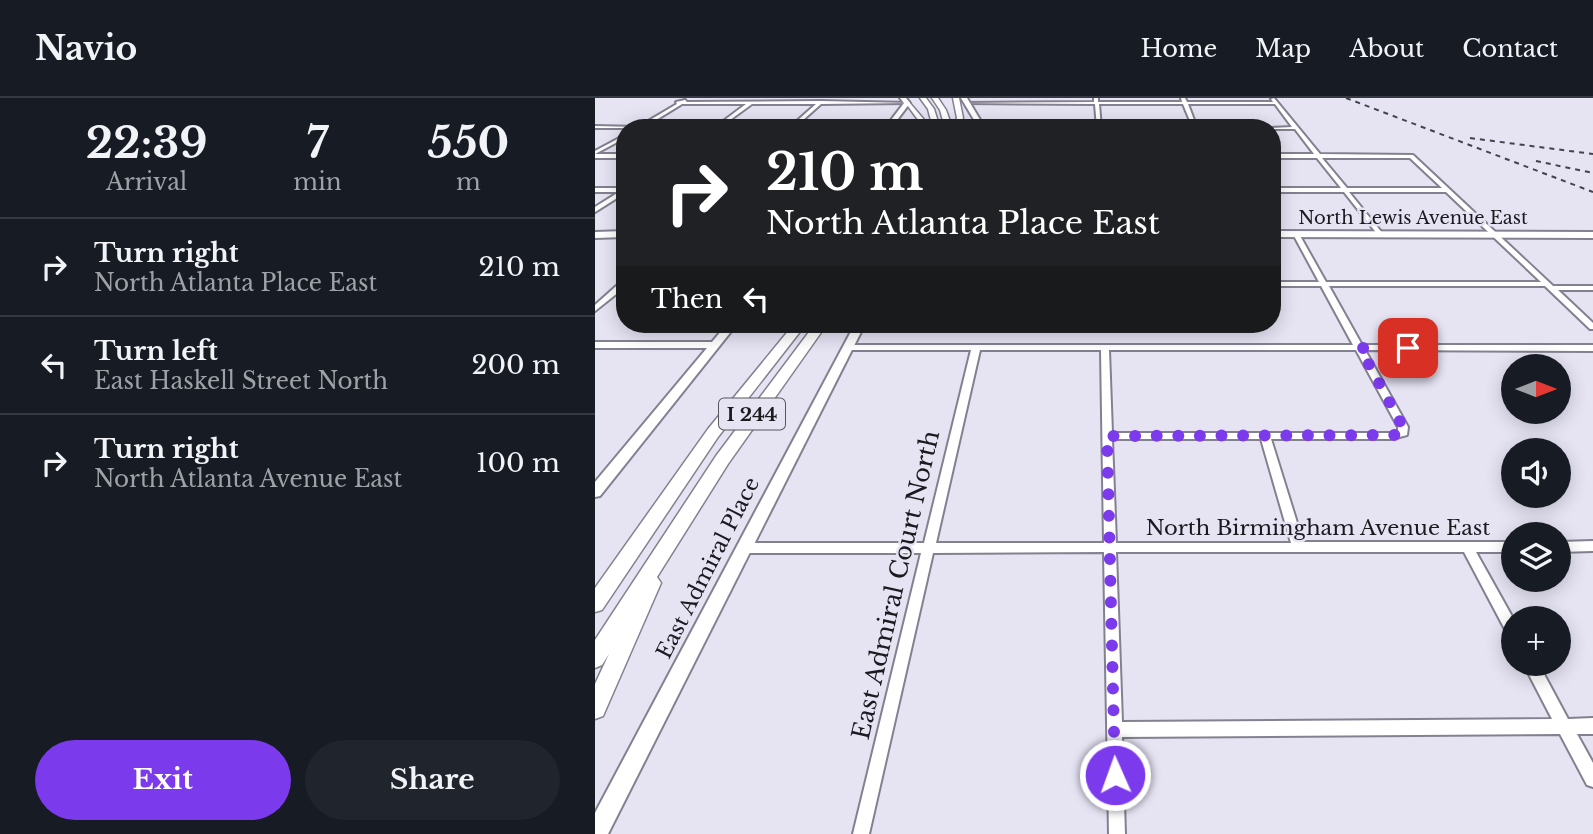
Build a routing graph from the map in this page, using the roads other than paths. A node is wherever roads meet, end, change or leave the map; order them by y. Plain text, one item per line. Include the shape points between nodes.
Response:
1 (690, 98) edge
2 (758, 98) edge
3 (826, 98) edge
4 (923, 98) edge
5 (935, 98) edge
6 (956, 98) edge
7 (1274, 100) edge
8 (905, 101) edge
9 (966, 101) edge
10 (1097, 101) edge
11 (1184, 101) edge
12 (679, 103) junction
13 (751, 103) junction
14 (820, 103) junction
15 (653, 119) edge
16 (729, 119) edge
17 (801, 119) edge
18 (894, 119) edge
19 (920, 119) edge
20 (933, 119) edge
21 (946, 119) edge
22 (960, 119) edge
23 (977, 119) edge
24 (1098, 119) edge
25 (1191, 119) edge
26 (595, 127) edge
27 (616, 127) edge
28 (1281, 128) edge
29 (1296, 128) junction
30 (616, 141) edge
31 (596, 153) edge
32 (616, 155) edge
33 (1281, 156) edge
34 (1318, 156) junction
35 (595, 190) edge
36 (616, 190) edge
37 (1281, 190) edge
38 (1346, 190) junction
39 (1448, 190) junction
40 (616, 196) edge
41 (595, 211) edge
42 (1494, 233) junction
43 (1593, 233) edge
44 (616, 234) edge
45 (1281, 234) edge
46 (1296, 234) junction
47 (1380, 234) junction
48 (595, 235) edge
49 (1281, 284) edge
50 (1324, 284) junction
51 (1548, 286) junction
52 (1593, 288) edge
53 (616, 291) edge
54 (595, 309) edge
55 (1593, 327) edge
56 (725, 333) edge
57 (793, 333) edge
58 (814, 333) edge
59 (855, 333) edge
60 (595, 345) edge
61 (715, 345) junction
62 (848, 347) junction
63 (976, 347) junction
64 (1105, 348) junction
65 (1360, 348) junction
66 (1593, 348) edge
67 (1107, 436) junction
68 (1265, 436) junction
69 (595, 492) edge
70 (679, 526) junction
71 (1593, 546) edge
72 (1298, 547) junction
73 (1467, 547) junction
74 (1501, 547) edge
75 (1571, 547) edge
76 (744, 548) junction
77 (928, 548) junction
78 (1110, 548) junction
79 (615, 576) junction
80 (595, 597) edge
81 (595, 604) edge
82 (1501, 609) edge
83 (595, 658) edge
84 (1537, 676) edge
85 (595, 708) edge
86 (1565, 726) junction
87 (1593, 726) edge
88 (1114, 730) junction
89 (1593, 779) edge
90 (596, 834) edge
91 (861, 834) edge
92 (1117, 834) edge

1 - 12 street
2 - 13 street
3 - 14 street
4 - 20 highway
5 - 21 highway
6 - 22 highway
7 - 11 street
7 - 29 street
8 - 14 street
8 - 18 main road
8 - 19 highway
9 - 10 street
9 - 23 main road
10 - 11 street
10 - 24 street
11 - 25 street
12 - 13 street
12 - 15 street
13 - 14 street
13 - 16 street
14 - 17 street
26 - 27 street
28 - 29 street
29 - 34 street
30 - 31 street
31 - 32 street
33 - 34 street
34 - 38 street
34 - 39 street via 1411,156
35 - 36 street
37 - 38 street
38 - 39 street
38 - 47 street
39 - 42 street
40 - 41 street
42 - 43 main road, North Lewis Avenue East
42 - 47 main road, North Lewis Avenue East
42 - 51 street
44 - 48 main road
45 - 46 main road, North Lewis Avenue East
46 - 47 main road, North Lewis Avenue East
46 - 50 street
49 - 50 street
50 - 51 street
50 - 65 street
51 - 52 street
51 - 55 street
53 - 54 street
56 - 61 main road
57 - 79 highway, I 244 via 713,433
58 - 70 highway, I 244 via 751,416
59 - 62 main road, East Admiral Place
60 - 61 street
61 - 69 main road
62 - 63 street
62 - 76 main road, East Admiral Place
63 - 64 street
63 - 77 street, East Admiral Court North
64 - 65 street
64 - 67 street
65 - 66 street
65 - 68 street via 1403,433
67 - 68 street
67 - 78 street
68 - 72 street
70 - 83 highway, I 244
70 - 85 highway
71 - 75 street
72 - 73 street, North Birmingham Avenue East
72 - 78 street, North Birmingham Avenue East
73 - 74 street, North Birmingham Avenue East
73 - 82 street
76 - 77 street, North Birmingham Avenue East
76 - 90 main road, East Admiral Place
77 - 78 street, North Birmingham Avenue East
77 - 91 street, East Admiral Court North
78 - 88 street
79 - 80 highway
79 - 81 highway, I 244
84 - 86 street
86 - 87 street
86 - 88 street
86 - 89 street
88 - 92 street

